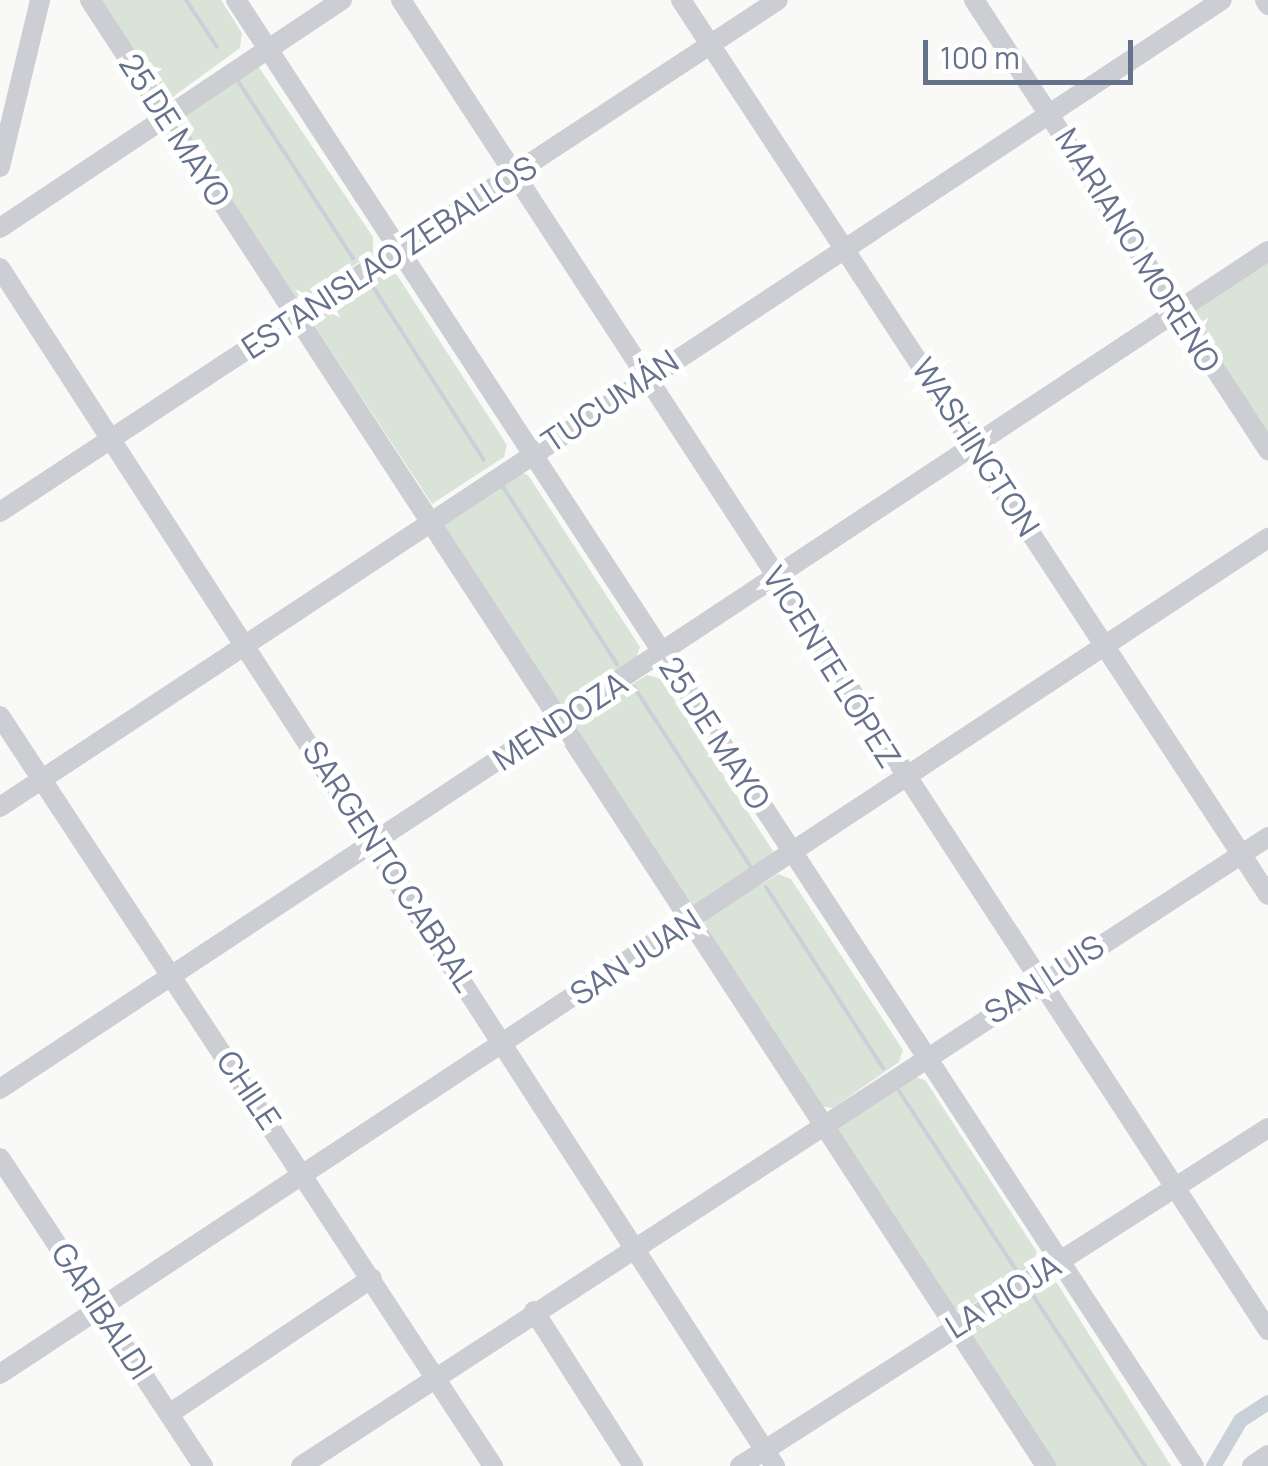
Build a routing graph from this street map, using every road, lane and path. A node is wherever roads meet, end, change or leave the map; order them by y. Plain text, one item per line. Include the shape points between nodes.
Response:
1 (40, 0) edge
2 (90, 0) edge
3 (236, 0) edge
4 (342, 0) edge
5 (401, 0) edge
6 (681, 0) edge
7 (778, 0) edge
8 (974, 0) edge
9 (1222, 0) edge
10 (708, 44) junction
11 (268, 49) junction
12 (1050, 111) junction
13 (166, 116) junction
14 (0, 166) edge
15 (515, 175) junction
16 (0, 228) edge
17 (846, 245) junction
18 (398, 248) junction
19 (1268, 250) edge
20 (0, 268) edge
21 (1175, 312) junction
22 (296, 317) junction
23 (648, 375) junction
24 (106, 443) junction
25 (974, 446) junction
26 (1268, 450) edge
27 (532, 454) junction
28 (0, 512) edge
29 (429, 520) junction
30 (1268, 538) edge
31 (775, 577) junction
32 (1106, 648) junction
33 (248, 650) junction
34 (663, 654) junction
35 (0, 716) edge
36 (561, 722) junction
37 (43, 780) junction
38 (904, 782) junction
39 (0, 806) edge
40 (1268, 837) edge
41 (373, 840) junction
42 (793, 853) junction
43 (1242, 855) junction
44 (1268, 895) edge
45 (690, 920) junction
46 (170, 975) junction
47 (1036, 983) junction
48 (506, 1041) junction
49 (926, 1056) junction
50 (0, 1089) edge
51 (824, 1125) junction
52 (1268, 1128) edge
53 (0, 1158) edge
54 (306, 1173) junction
55 (1176, 1186) junction
56 (635, 1245) junction
57 (1060, 1260) junction
58 (372, 1278) junction
59 (101, 1309) junction
60 (534, 1311) junction
61 (955, 1326) junction
62 (1268, 1330) edge
63 (0, 1374) edge
64 (436, 1376) junction
65 (169, 1414) junction
66 (1268, 1455) edge
67 (770, 1458) edge
68 (203, 1466) edge
69 (302, 1466) edge
70 (493, 1466) edge
71 (634, 1466) edge
72 (740, 1466) edge
73 (1046, 1466) edge
74 (1194, 1466) edge
75 (1252, 1466) edge

1 - 14 street
2 - 13 street, 25 DE MAYO
3 - 11 street, 25 DE MAYO
4 - 11 street
5 - 15 street, VICENTE LÓPEZ
6 - 10 street, WASHINGTON
7 - 10 street, ESTANISLAO ZEBALLOS
8 - 12 street, MARIANO MORENO
9 - 12 street, TUCUMÁN
10 - 15 street, ESTANISLAO ZEBALLOS
10 - 17 street, WASHINGTON
11 - 13 street
11 - 18 street, 25 DE MAYO
12 - 17 street, TUCUMÁN
12 - 21 street, MARIANO MORENO
13 - 16 street
13 - 22 street, 25 DE MAYO
15 - 18 street, ESTANISLAO ZEBALLOS
15 - 23 street, VICENTE LÓPEZ
17 - 23 street, TUCUMÁN
17 - 25 street, WASHINGTON
18 - 22 street, ESTANISLAO ZEBALLOS
18 - 27 street, 25 DE MAYO
19 - 21 street, MENDOZA
20 - 24 street, SARGENTO CABRAL
21 - 25 street, MENDOZA
21 - 26 street, MARIANO MORENO
22 - 24 street, ESTANISLAO ZEBALLOS
22 - 29 street, 25 DE MAYO
23 - 27 street, TUCUMÁN
23 - 31 street, VICENTE LÓPEZ
24 - 28 street, ESTANISLAO ZEBALLOS
24 - 33 street, SARGENTO CABRAL
25 - 31 street, MENDOZA
25 - 32 street, WASHINGTON
27 - 29 street, TUCUMÁN
27 - 34 street, 25 DE MAYO
29 - 33 street, TUCUMÁN
29 - 36 street, 25 DE MAYO
30 - 32 street, SAN JUAN
31 - 34 street, MENDOZA
31 - 38 street, VICENTE LÓPEZ
32 - 38 street, SAN JUAN
32 - 43 street, WASHINGTON
33 - 37 street, TUCUMÁN
33 - 41 street, SARGENTO CABRAL
34 - 36 street, MENDOZA
34 - 42 street, 25 DE MAYO
35 - 37 street, CHILE
36 - 41 street, MENDOZA
36 - 45 street, 25 DE MAYO
37 - 39 street, TUCUMÁN
37 - 46 street, CHILE
38 - 42 street, SAN JUAN
38 - 47 street, VICENTE LÓPEZ
40 - 43 street, SAN LUIS
41 - 46 street, MENDOZA
41 - 48 street, SARGENTO CABRAL
42 - 45 street, SAN JUAN
42 - 49 street, 25 DE MAYO
43 - 44 street, WASHINGTON
43 - 47 street, SAN LUIS
45 - 48 street, SAN JUAN
45 - 51 street, 25 DE MAYO
46 - 50 street, MENDOZA
46 - 54 street, CHILE
47 - 49 street, SAN LUIS
47 - 55 street, VICENTE LÓPEZ
48 - 54 street, SAN JUAN
48 - 56 street, SARGENTO CABRAL
49 - 51 street, SAN LUIS
49 - 57 street, 25 DE MAYO
51 - 56 street, SAN LUIS
51 - 61 street, 25 DE MAYO
52 - 55 street, LA RIOJA
53 - 59 street, GARIBALDI
54 - 58 street, CHILE
54 - 59 street, SAN JUAN
55 - 57 street, LA RIOJA
55 - 62 street, VICENTE LÓPEZ
56 - 60 street, SAN LUIS
56 - 67 street, SARGENTO CABRAL
57 - 61 street, LA RIOJA
57 - 74 street, 25 DE MAYO
58 - 64 street, CHILE
58 - 65 street
59 - 63 street, SAN JUAN
59 - 65 street, GARIBALDI
60 - 64 street, SAN LUIS
60 - 71 street
61 - 67 street, LA RIOJA
61 - 73 street, 25 DE MAYO
64 - 69 street, SAN LUIS
64 - 70 street, CHILE
65 - 68 street, GARIBALDI
66 - 75 street
67 - 72 street, LA RIOJA

